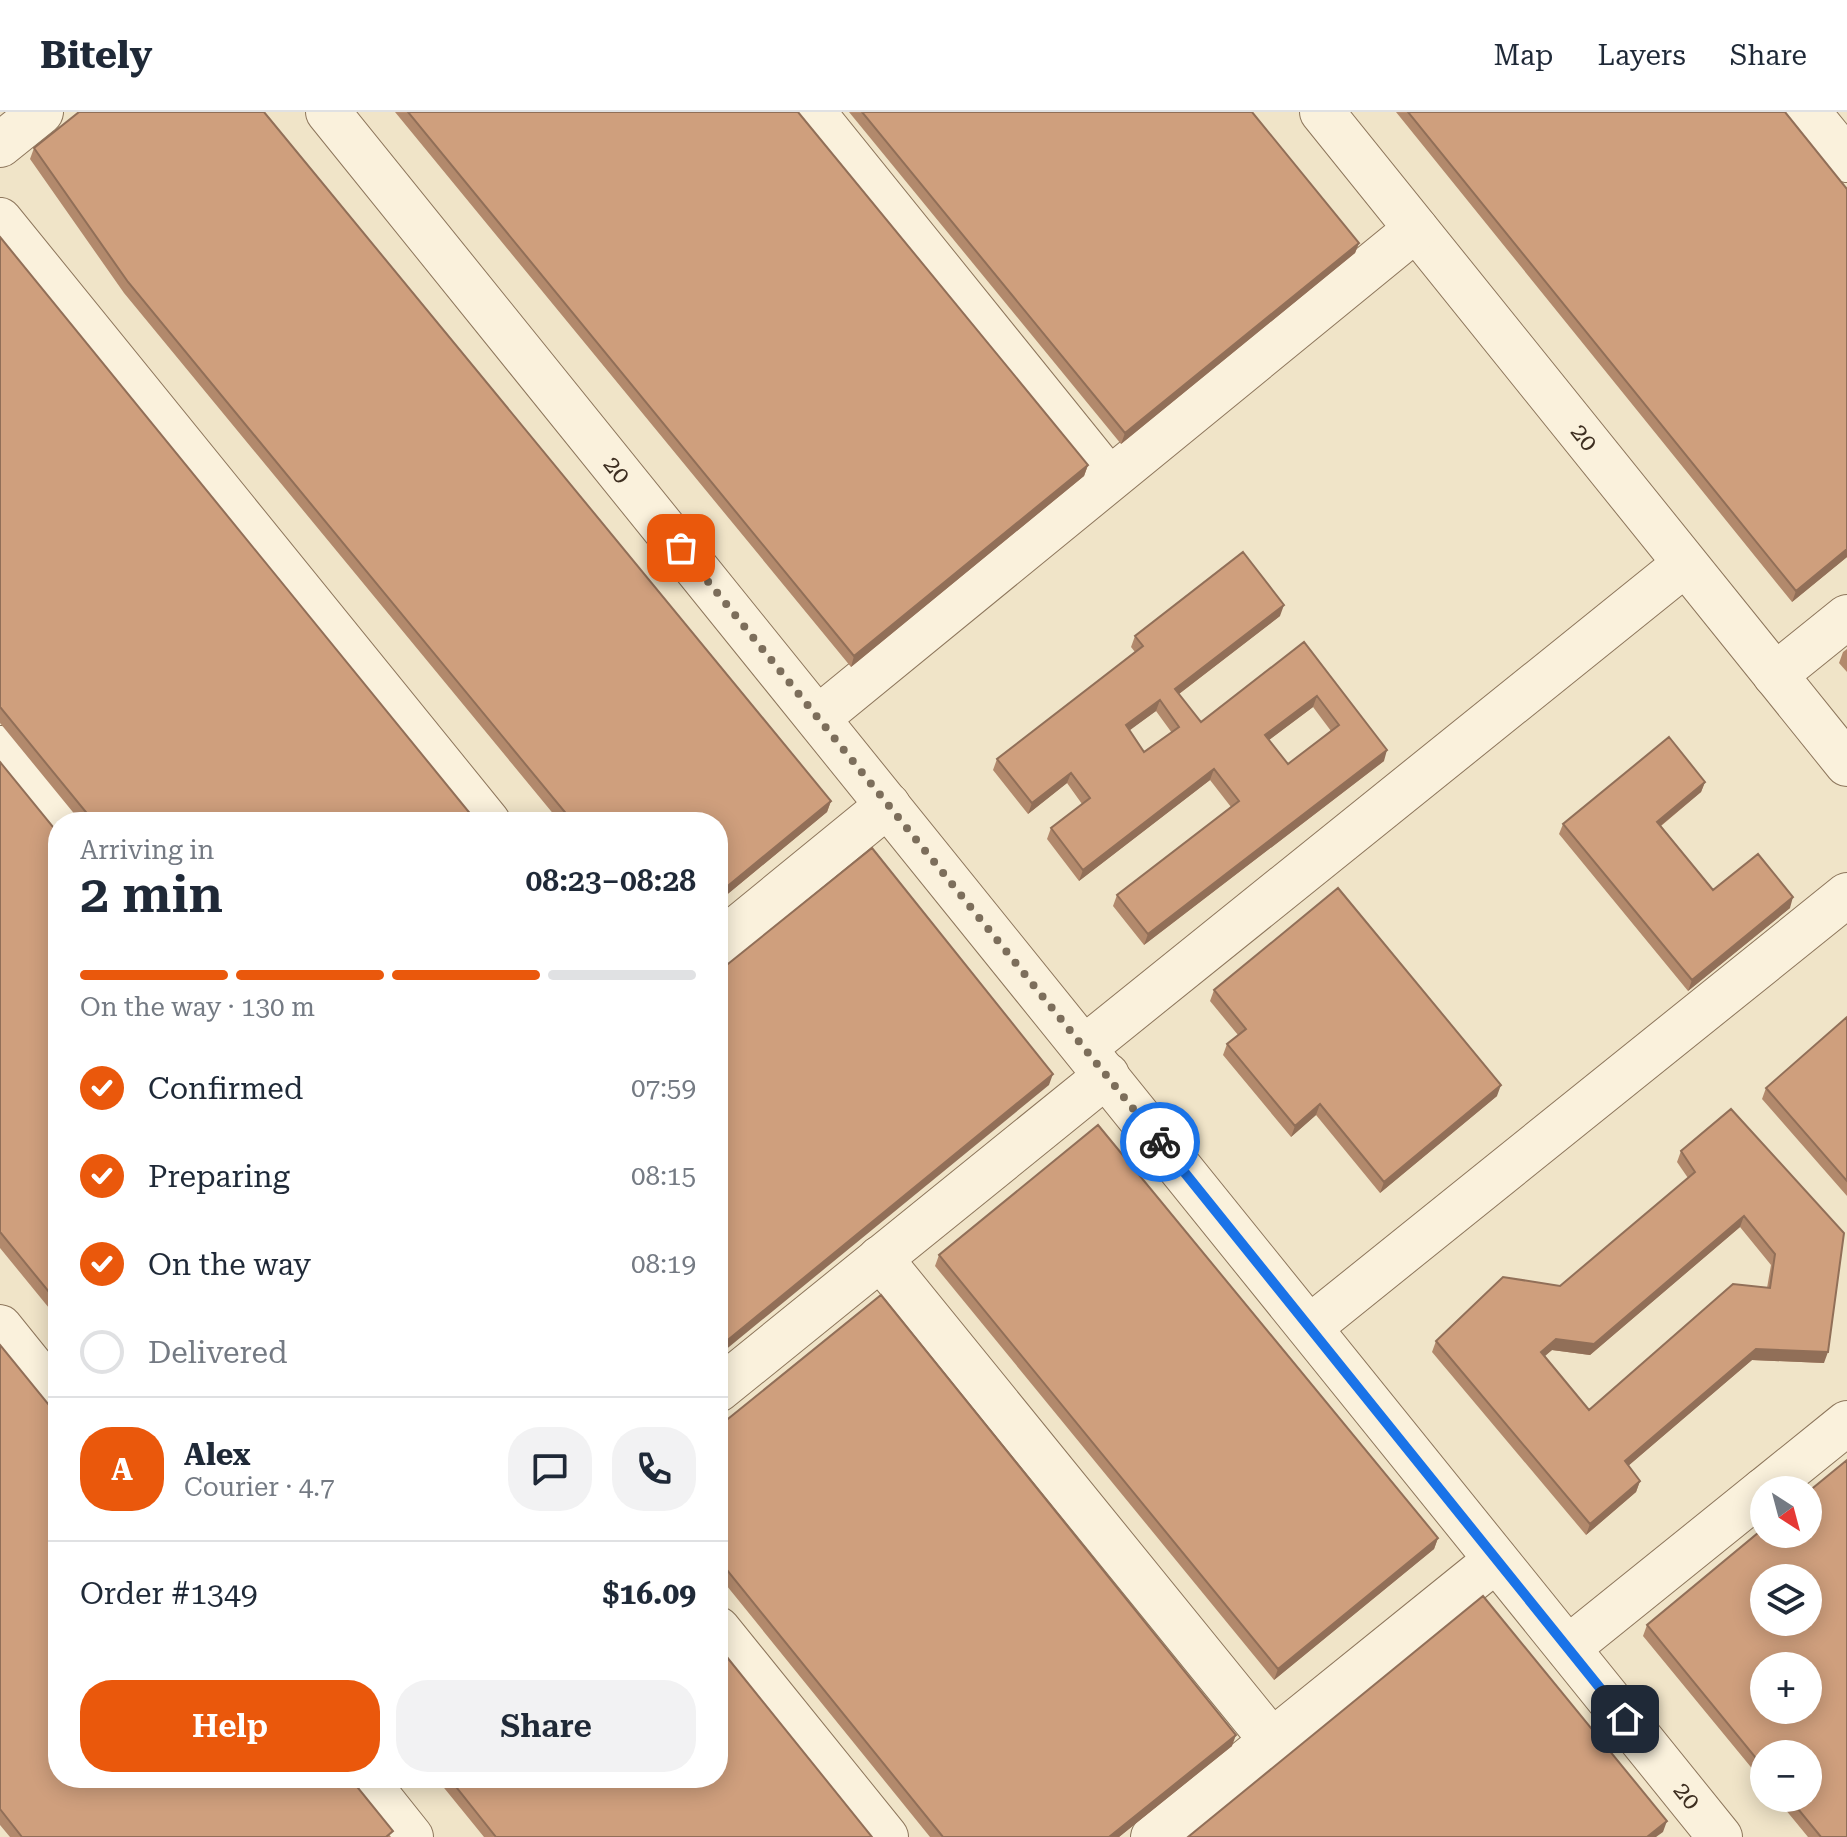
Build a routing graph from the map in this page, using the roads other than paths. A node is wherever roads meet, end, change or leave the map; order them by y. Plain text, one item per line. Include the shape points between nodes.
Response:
1 (41, 112) edge
2 (328, 112) edge
3 (813, 112) edge
4 (1322, 112) edge
5 (1808, 112) edge
6 (0, 145) edge
7 (1847, 160) edge
8 (0, 220) edge
9 (1416, 229) junction
10 (1109, 479) junction
11 (1685, 564) junction
12 (1847, 617) edge
13 (1775, 675) junction
14 (818, 718) junction
15 (0, 748) edge
16 (1847, 764) edge
17 (888, 805) junction
18 (54, 812) edge
19 (480, 812) edge
20 (1847, 895) edge
21 (728, 936) edge
22 (1095, 1061) junction
23 (880, 1258) junction
24 (0, 1327) edge
25 (1310, 1327) junction
26 (728, 1382) edge
27 (48, 1387) edge
28 (1847, 1423) edge
29 (1781, 1476) edge
30 (1750, 1501) edge
31 (1496, 1560) junction
32 (728, 1641) edge
33 (1568, 1648) junction
34 (1272, 1741) junction
35 (372, 1788) edge
36 (411, 1837) edge
37 (886, 1837) edge
38 (1153, 1837) edge
39 (1720, 1837) edge

1 - 6 street
2 - 14 street, 20
3 - 10 street
4 - 9 street, 20
5 - 7 street
8 - 19 street
9 - 10 street
9 - 11 street, 20
10 - 14 street
11 - 13 street, 20
11 - 22 street
12 - 13 street
13 - 16 street, 20
14 - 17 street, 20
15 - 18 street
17 - 21 street
17 - 22 street, 20
20 - 25 street
22 - 23 street
22 - 25 street, 20
23 - 26 street
23 - 34 street
24 - 27 street
25 - 31 street, 20
28 - 29 street
30 - 33 street
31 - 33 street, 20
31 - 34 street
32 - 37 street
33 - 39 street, 20
34 - 38 street
35 - 36 street

